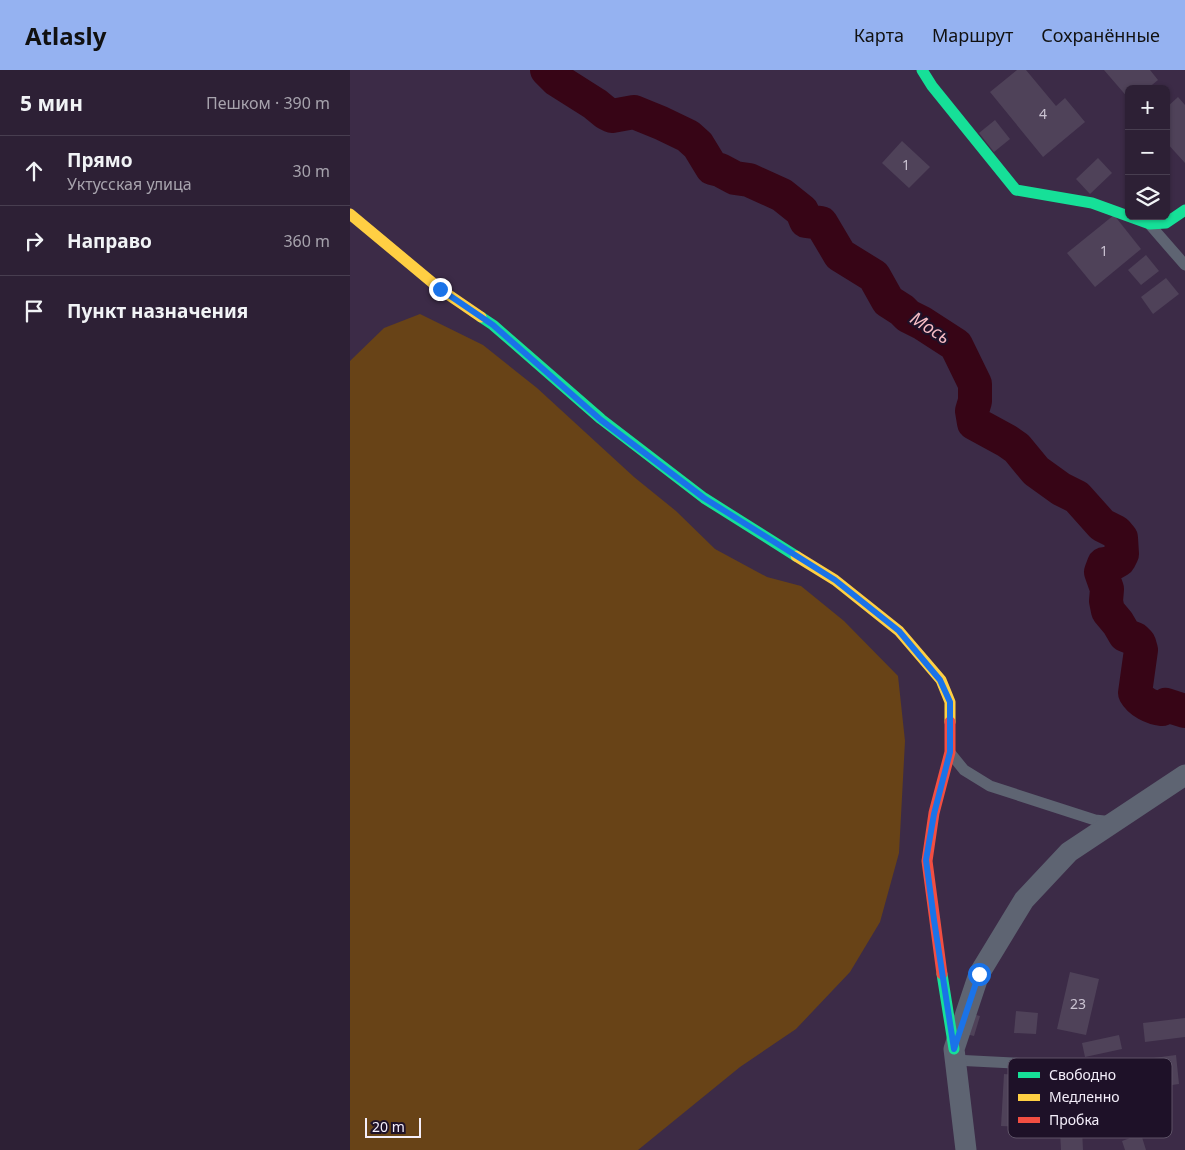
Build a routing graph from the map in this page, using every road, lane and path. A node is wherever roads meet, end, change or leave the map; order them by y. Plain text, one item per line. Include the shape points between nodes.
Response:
1 (922, 70) edge
2 (1185, 210) edge
3 (350, 214) edge
4 (1150, 224) junction
5 (1185, 265) edge
6 (950, 752) junction
7 (1185, 775) edge
8 (1114, 823) junction
9 (954, 1054) junction
10 (1008, 1060) edge
11 (966, 1150) edge

1 - 4 street via 1016,190 1092,203
2 - 4 street via 1166,223
3 - 6 street via 440,289 493,325 601,420 704,498 835,580 899,631 940,680 950,702
4 - 5 lane
6 - 8 lane via 964,770 990,786 1095,820
6 - 9 street via 926,860
7 - 8 street
8 - 9 street via 1069,852 1024,900 979,974
9 - 10 lane
9 - 11 street

